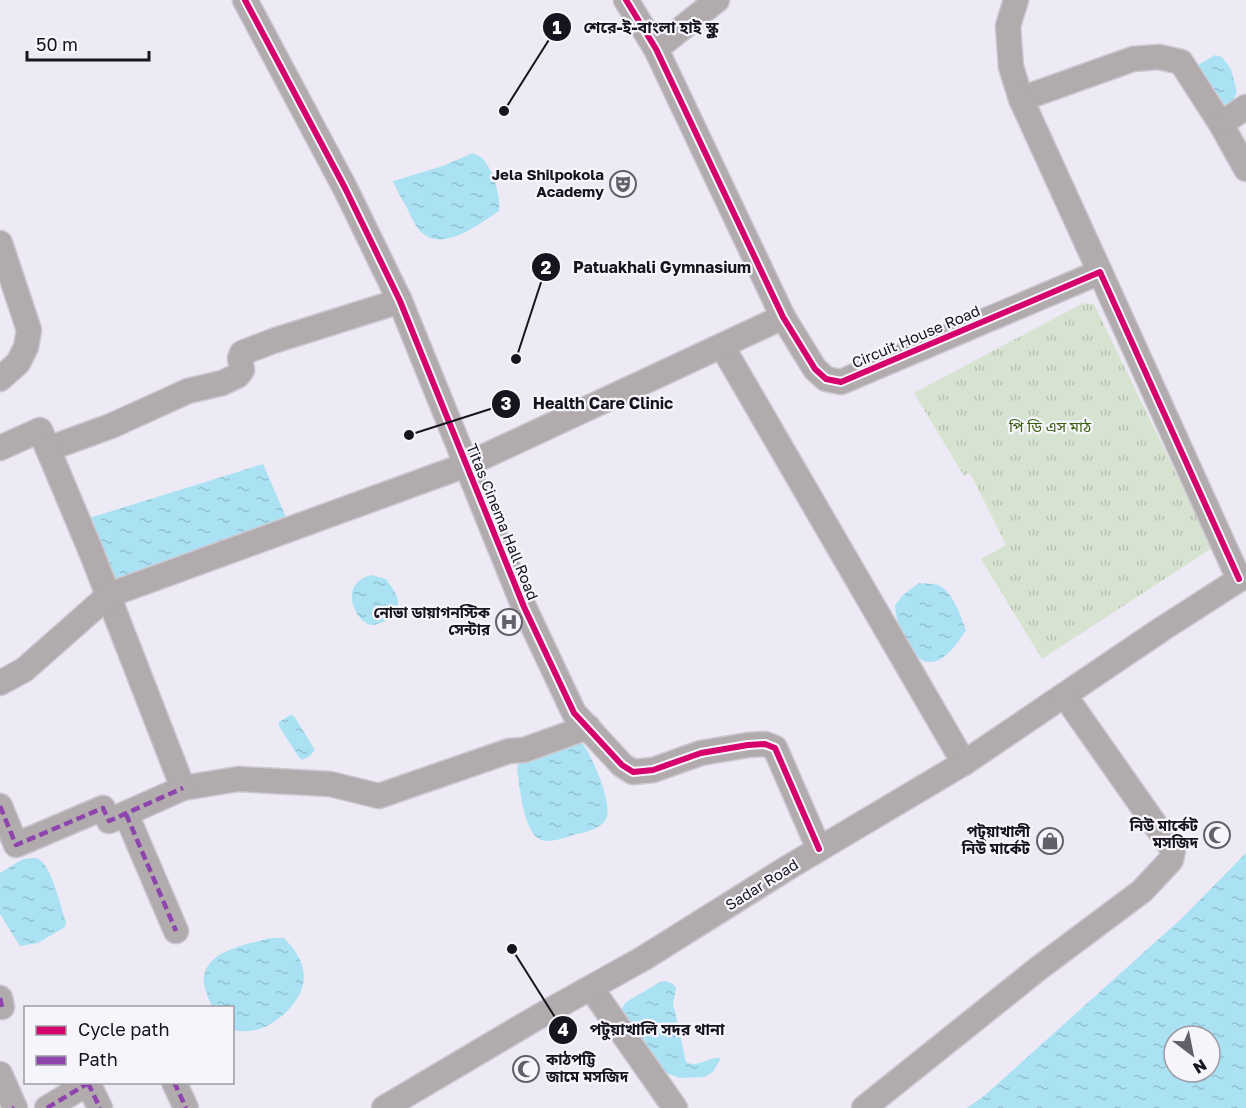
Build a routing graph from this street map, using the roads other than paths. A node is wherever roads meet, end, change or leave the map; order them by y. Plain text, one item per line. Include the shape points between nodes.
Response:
1 (245, 0) edge
2 (627, 0) edge
3 (717, 0) edge
4 (1016, 0) edge
5 (656, 49) junction
6 (1021, 99) junction
7 (1246, 107) edge
8 (1221, 124) junction
9 (1246, 169) edge
10 (0, 243) edge
11 (1100, 272) junction
12 (400, 301) junction
13 (783, 318) junction
14 (722, 346) junction
15 (0, 379) edge
16 (0, 448) edge
17 (48, 449) junction
18 (466, 465) junction
19 (1242, 577) edge
20 (109, 595) junction
21 (0, 683) edge
22 (1065, 696) junction
23 (588, 727) junction
24 (964, 763) junction
25 (183, 788) junction
26 (2, 814) edge
27 (126, 814) junction
28 (819, 849) junction
29 (176, 931) dead end
30 (591, 988) junction
31 (0, 1074) edge
32 (87, 1084) edge
33 (89, 1084) edge
34 (174, 1084) edge
35 (14, 1108) edge
36 (47, 1108) edge
37 (100, 1108) edge
38 (186, 1108) edge
39 (384, 1108) edge
40 (675, 1108) edge
41 (864, 1108) edge

1 - 12 street, Titas Cinema Hall Road
2 - 5 street, Circuit House Road
3 - 5 street
4 - 6 street via 1008,26 1011,67
5 - 13 street, Circuit House Road
6 - 8 street via 1133,59 1159,57 1181,62
6 - 11 street
7 - 8 street
8 - 9 street
10 - 15 street via 29,330 18,363
11 - 13 street, Circuit House Road via 841,382 826,380 815,369
11 - 19 street
12 - 17 street via 248,350 242,353 242,370 237,376 188,391
12 - 18 street, Titas Cinema Hall Road
13 - 14 street
14 - 18 street
14 - 24 street
16 - 17 street via 40,430
17 - 20 street
18 - 20 street
18 - 23 street, Titas Cinema Hall Road via 524,608 574,713
19 - 22 street, Sadar Road
20 - 21 street via 24,670
20 - 25 street
22 - 24 street, Sadar Road
22 - 41 street via 1173,850 1171,860 1142,891
23 - 25 street via 379,796 330,784 238,779
23 - 28 street, Titas Cinema Hall Road via 633,772 653,770 724,748 765,744 775,748
24 - 28 street, Sadar Road
25 - 27 street
26 - 27 street via 16,845 103,808 109,822
27 - 29 street
28 - 30 street, Sadar Road
30 - 39 street, Sadar Road
30 - 40 street
31 - 35 street
32 - 36 street
33 - 37 street
34 - 38 street

